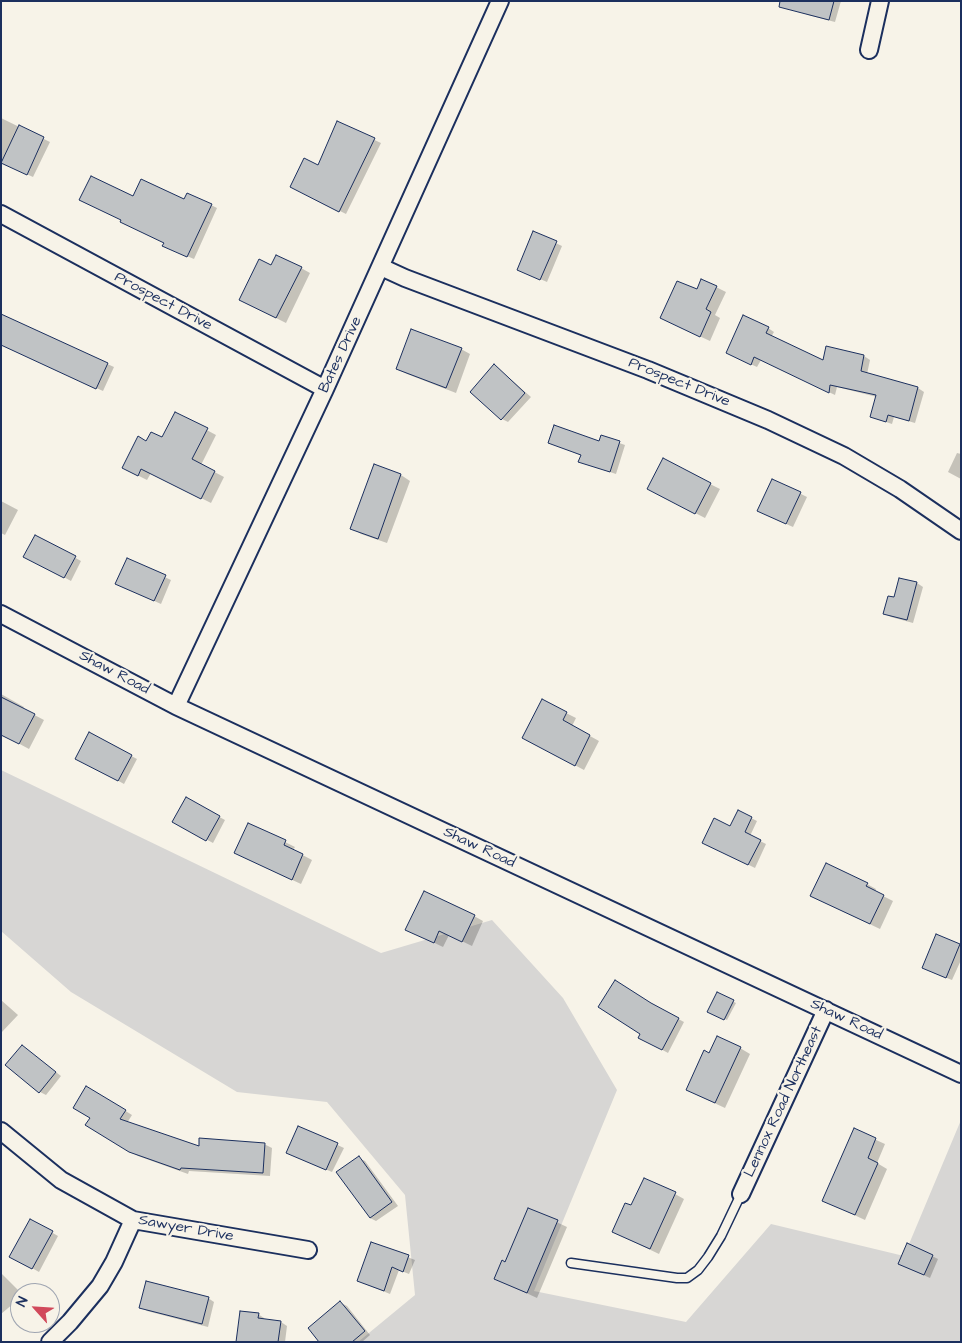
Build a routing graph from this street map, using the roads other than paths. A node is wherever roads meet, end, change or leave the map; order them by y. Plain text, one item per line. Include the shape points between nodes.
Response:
1 (500, 1) edge
2 (880, 1) edge
3 (869, 50) dead end
4 (1, 214) edge
5 (381, 267) junction
6 (325, 389) junction
7 (961, 531) edge
8 (1, 614) edge
9 (176, 706) junction
10 (826, 1010) junction
11 (961, 1074) edge
12 (1, 1131) edge
13 (742, 1194) joint
14 (133, 1220) junction
15 (308, 1250) dead end
16 (571, 1263) dead end
17 (50, 1342) edge

1 - 5 street, Bates Drive
2 - 3 street
4 - 6 street, Prospect Drive
5 - 6 street, Bates Drive
5 - 7 street, Prospect Drive via 768,420 844,456
6 - 9 street, Bates Drive
8 - 9 street, Shaw Road
9 - 10 street, Shaw Road
10 - 11 street, Shaw Road
10 - 13 street, Lennox Road Northeast
12 - 14 street, Sawyer Drive via 61,1180
13 - 16 lane via 708,1257 687,1278
14 - 15 street, Sawyer Drive
14 - 17 street via 100,1286

